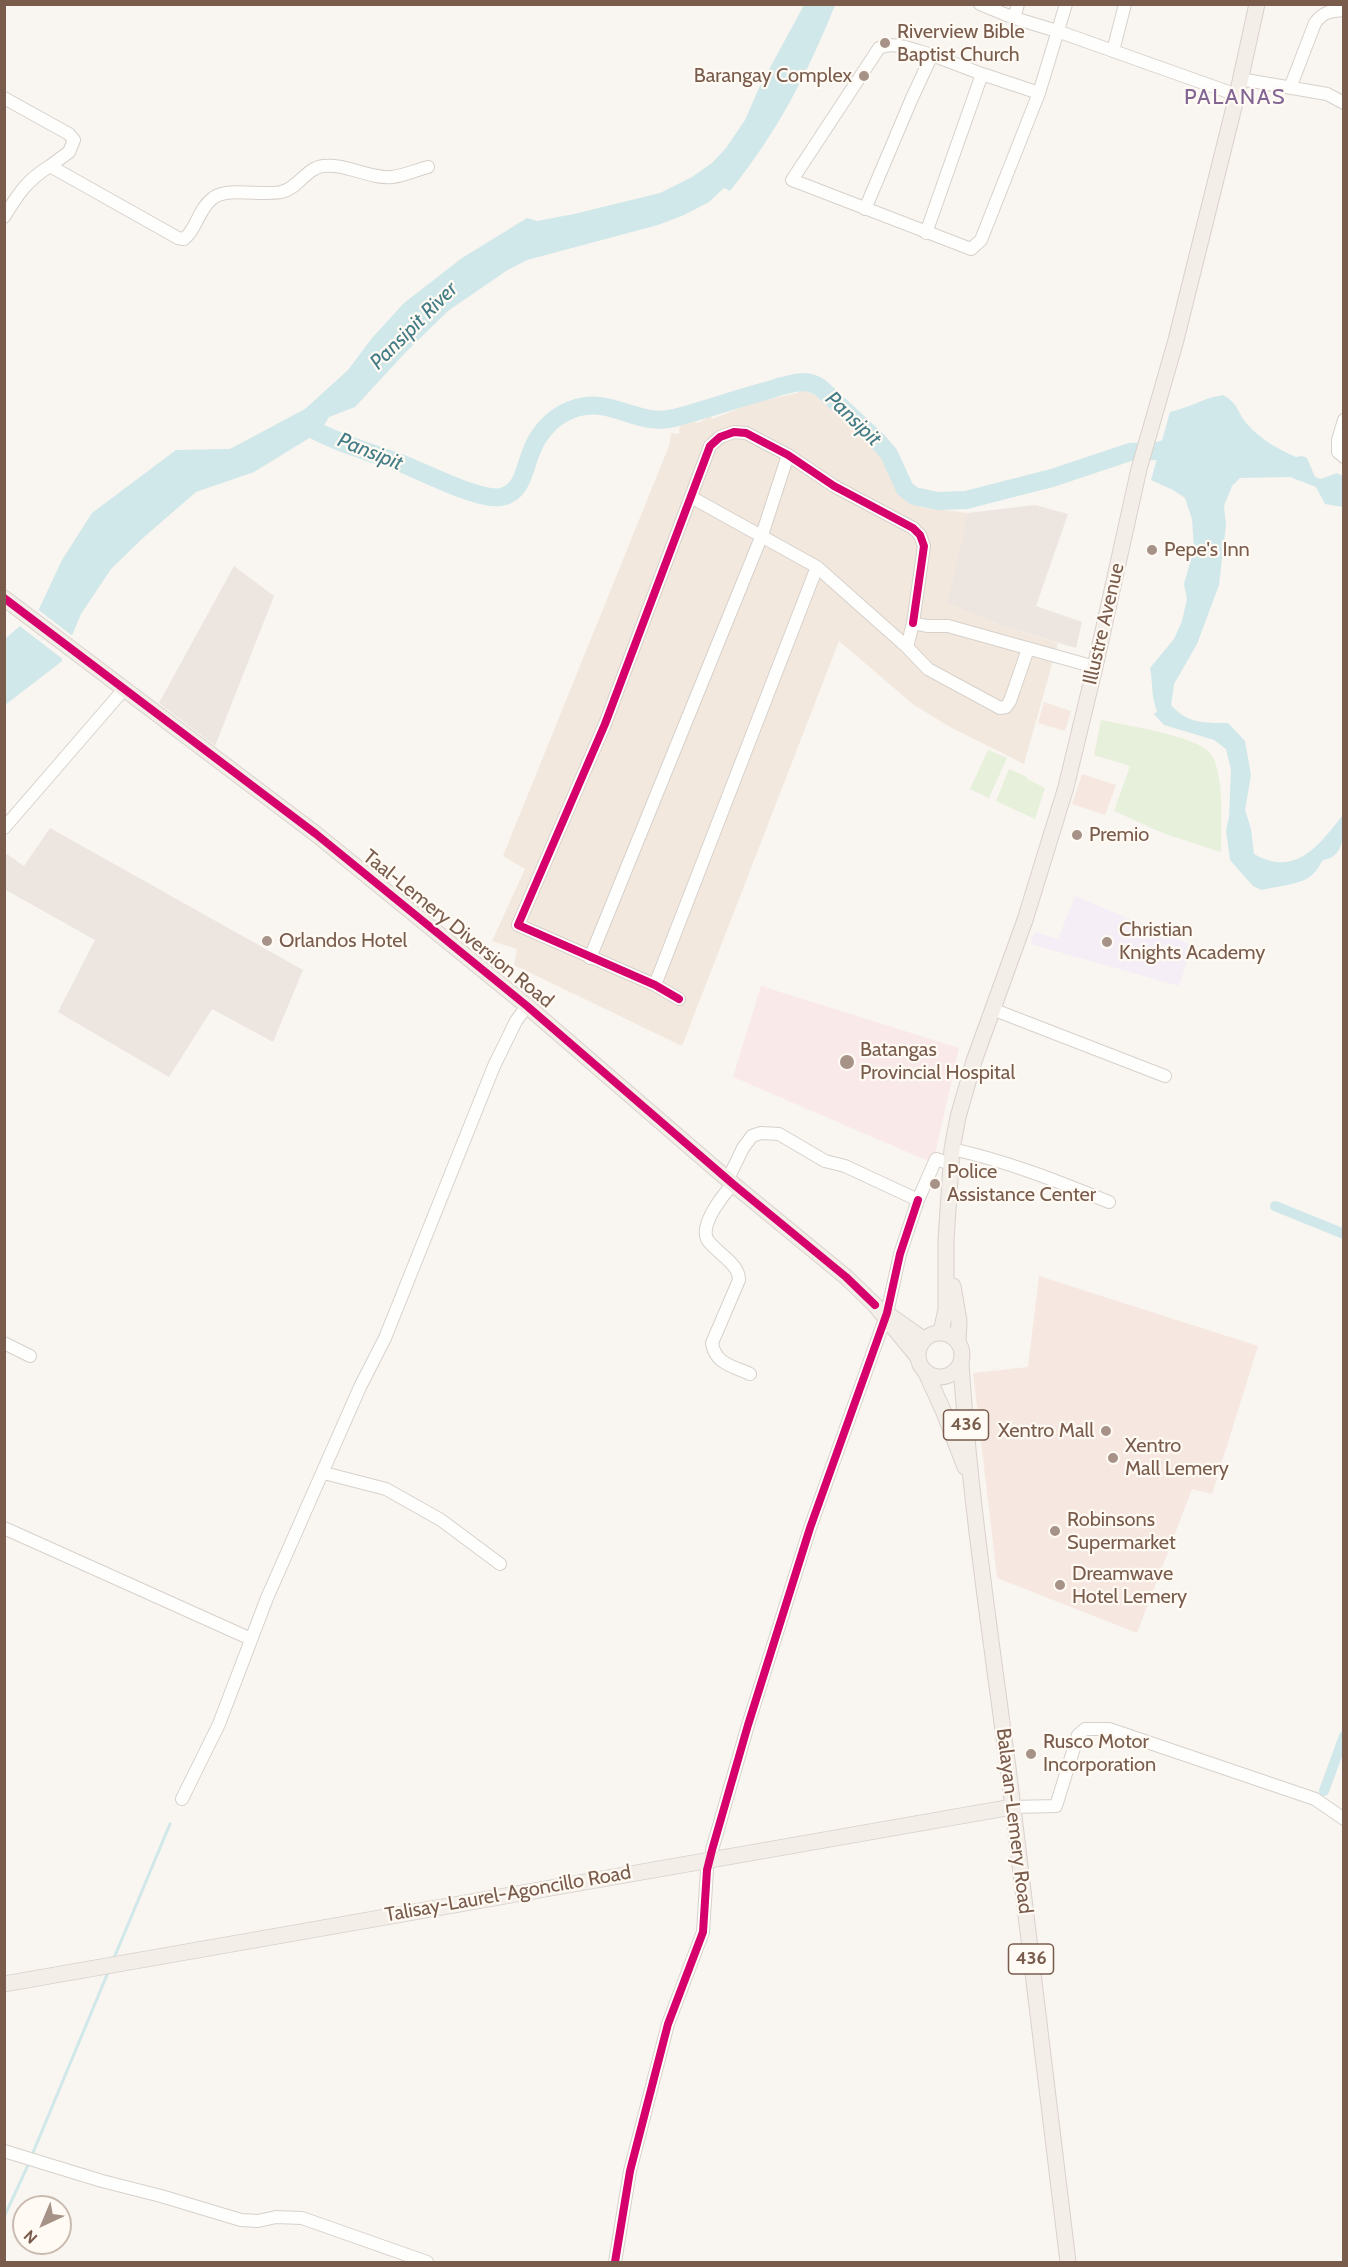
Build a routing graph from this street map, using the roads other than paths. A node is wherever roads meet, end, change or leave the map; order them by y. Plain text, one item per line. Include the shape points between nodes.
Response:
1 (980, 4) edge
2 (1018, 4) edge
3 (1066, 4) edge
4 (1125, 4) edge
5 (1257, 4) edge
6 (1340, 8) edge
7 (1014, 18) junction
8 (1057, 31) junction
9 (1113, 51) junction
10 (932, 55) junction
11 (982, 74) junction
12 (1240, 79) junction
13 (1290, 88) junction
14 (1039, 93) junction
15 (1237, 95) junction
16 (4, 98) edge
17 (1344, 103) edge
18 (50, 166) junction
19 (428, 167) dead end
20 (865, 209) junction
21 (4, 216) edge
22 (926, 233) junction
23 (1344, 420) edge
24 (788, 455) junction
25 (1344, 457) edge
26 (691, 497) junction
27 (762, 535) junction
28 (817, 567) junction
29 (4, 598) edge
30 (913, 623) junction
31 (907, 647) junction
32 (1028, 649) junction
33 (1095, 667) junction
34 (125, 688) junction
35 (4, 828) edge
36 (590, 958) junction
37 (655, 985) junction
38 (679, 999) dead end
39 (527, 1006) junction
40 (992, 1009) junction
41 (1165, 1076) dead end
42 (952, 1157) junction
43 (731, 1181) junction
44 (918, 1200) junction
45 (1108, 1202) dead end
46 (946, 1240) junction
47 (882, 1312) junction
48 (941, 1332) junction
49 (923, 1339) junction
50 (4, 1343) edge
51 (958, 1343) junction
52 (30, 1356) dead end
53 (917, 1356) junction
54 (961, 1363) junction
55 (926, 1373) junction
56 (750, 1374) dead end
57 (324, 1473) junction
58 (972, 1487) junction
59 (4, 1528) edge
60 (500, 1564) dead end
61 (251, 1639) junction
62 (182, 1799) dead end
63 (1012, 1806) junction
64 (1344, 1819) edge
65 (712, 1850) dead end
66 (707, 1870) dead end
67 (4, 1984) edge
68 (4, 2151) edge
69 (427, 2262) edge
70 (615, 2262) edge
71 (1068, 2262) edge

1 - 7 street
2 - 7 street
3 - 8 street
4 - 9 street
5 - 12 main road, Illustre Avenue / 436
6 - 13 street via 1321,14 1315,23
7 - 8 street
8 - 9 street
8 - 14 street
9 - 15 street
10 - 11 street
10 - 20 street
10 - 20 street via 901,47 879,48 792,180
11 - 14 street
11 - 22 street
12 - 13 street
12 - 15 main road, Illustre Avenue / 436
13 - 17 street via 1327,94
14 - 22 street via 981,240 971,249
15 - 33 main road, Illustre Avenue / 436 via 1176,340 1139,469
16 - 18 street via 74,140 69,152
18 - 19 street via 184,239 214,196 279,193 322,166 391,177
18 - 21 street via 21,188
20 - 22 street
23 - 25 street via 1338,452
24 - 26 street via 746,433 720,437 710,446
24 - 27 street
24 - 30 street via 920,535 924,546
26 - 27 street
26 - 36 street via 605,724 518,925
27 - 28 street
27 - 36 street
28 - 31 street
28 - 37 street
29 - 34 main road, Taal-Lemery Diversion Road
30 - 31 street
30 - 32 street via 948,626
31 - 32 street via 928,669 1000,708 1010,701
32 - 33 street
33 - 40 main road, Illustre Avenue / 436 via 1059,808
34 - 35 street
34 - 39 main road, Taal-Lemery Diversion Road via 316,834
36 - 37 street
37 - 38 street
39 - 43 main road, Taal-Lemery Diversion Road
39 - 57 street via 494,1066 385,1338
40 - 41 street
40 - 42 main road, Illustre Avenue / 436 via 965,1093
42 - 44 street via 936,1159
42 - 45 street via 995,1159
42 - 46 main road, Illustre Avenue / 436
43 - 44 street via 743,1148 752,1136 779,1134 825,1161 845,1166
43 - 47 main road, Taal-Lemery Diversion Road
43 - 56 street via 718,1200 706,1232 707,1238 736,1268 739,1280 712,1343 717,1359
44 - 47 street
46 - 48 main road, Illustre Avenue / 436
46 - 51 main road, Illustre Avenue / 436
47 - 49 main road, Taal-Lemery Diversion Road
47 - 53 main road, Taal-Lemery Diversion Road
47 - 65 street via 810,1528
48 - 49 main road
48 - 51 main road
49 - 53 main road
50 - 52 street
51 - 54 main road, 436
53 - 55 main road, 436
54 - 55 main road via 946,1376
54 - 58 main road, Balayan-Lemery Road / 436
55 - 58 main road, Balayan-Lemery Road / 436
57 - 60 street via 386,1489 441,1520
57 - 61 street
58 - 63 main road, Balayan-Lemery Road / 436
59 - 61 street
61 - 62 street via 219,1724
63 - 64 street via 1056,1806 1078,1735 1084,1729 1109,1729 1315,1799
63 - 67 main road, Talisay-Laurel-Agoncillo Road
63 - 71 main road, Balayan-Lemery Road / 436
66 - 70 street via 703,1932 668,2024 630,2171
68 - 69 street via 241,2220 302,2218

